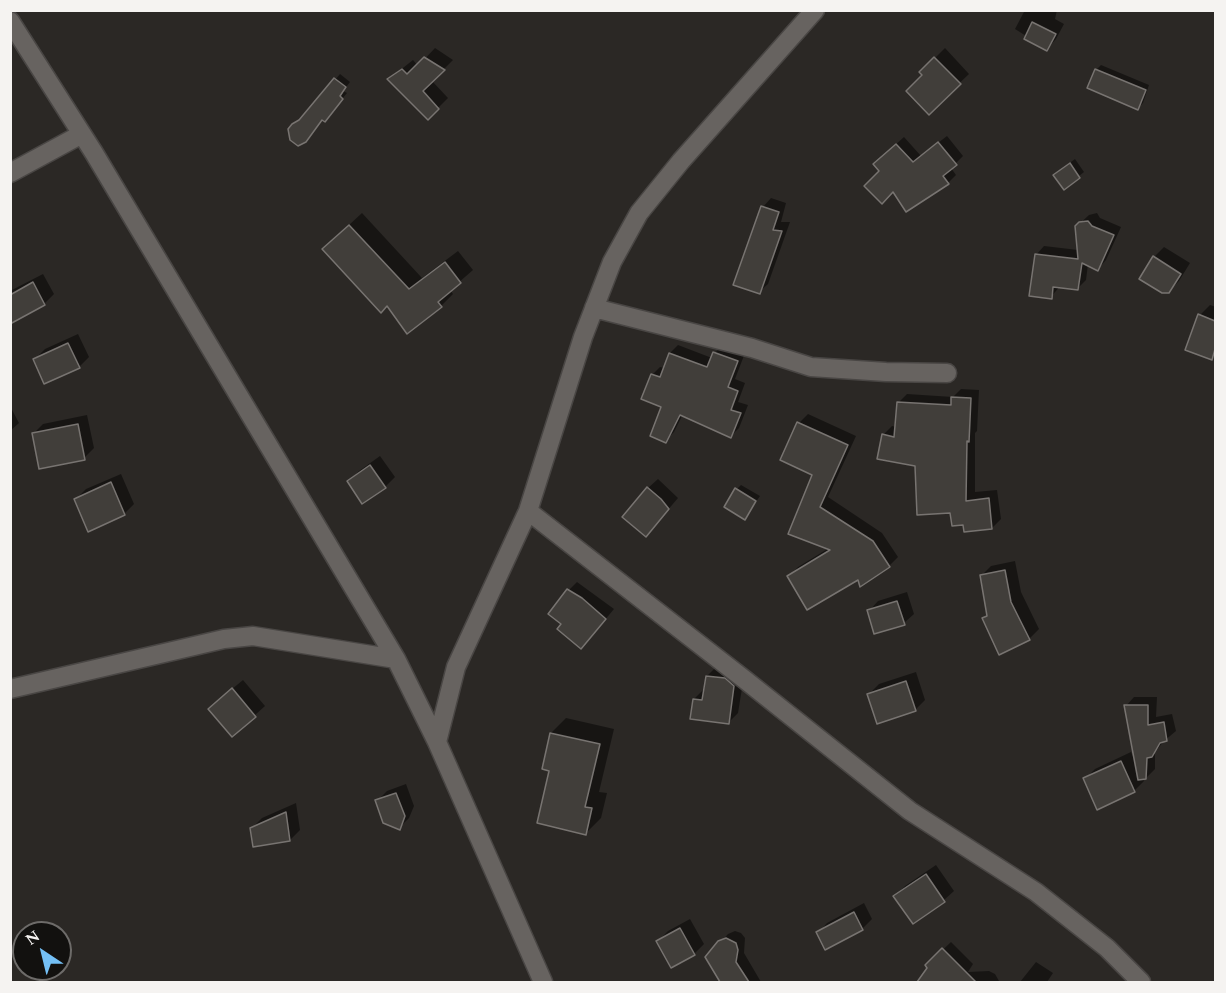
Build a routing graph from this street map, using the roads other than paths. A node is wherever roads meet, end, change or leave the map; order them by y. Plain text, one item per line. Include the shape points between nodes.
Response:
1 (815, 10) edge
2 (10, 21) edge
3 (82, 134) junction
4 (10, 173) edge
5 (594, 308) junction
6 (947, 373) dead end
7 (528, 511) junction
8 (396, 659) junction
9 (10, 689) edge
10 (437, 742) junction
11 (543, 982) edge
12 (1141, 982) edge

1 - 5 street via 639,213 612,262
2 - 3 street
3 - 4 street
3 - 8 street
5 - 6 street via 811,367
5 - 7 street
7 - 10 street via 456,668
7 - 12 street via 909,811 1036,892 1107,948
8 - 9 street via 253,636 224,639
8 - 10 street
10 - 11 street

